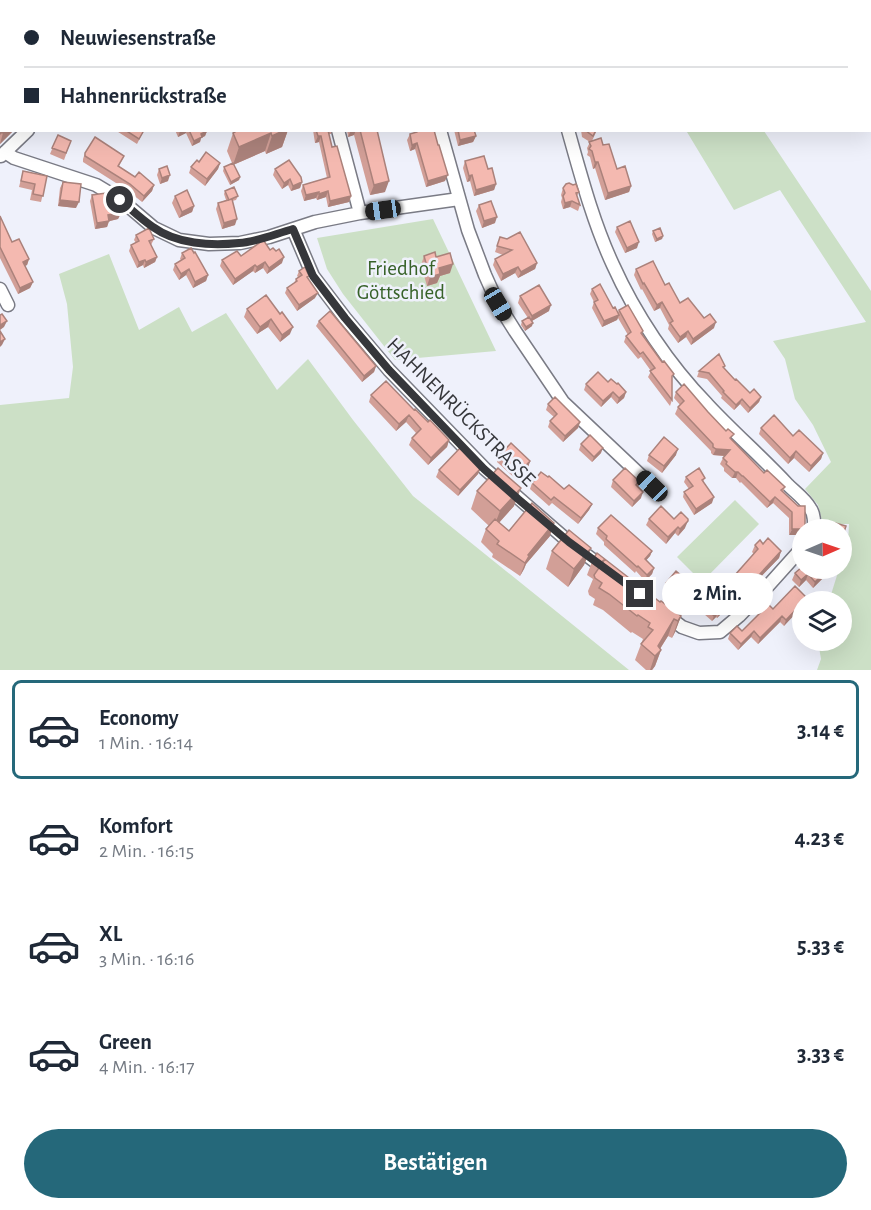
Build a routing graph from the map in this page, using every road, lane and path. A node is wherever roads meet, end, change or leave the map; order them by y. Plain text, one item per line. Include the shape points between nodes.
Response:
1 (26, 132) edge
2 (339, 132) edge
3 (441, 132) edge
4 (569, 132) edge
5 (3, 154) edge
6 (459, 200) junction
7 (360, 213) junction
8 (293, 229) junction
9 (0, 289) edge
10 (8, 305) dead end
11 (652, 486) dead end
12 (814, 519) edge
13 (792, 559) edge
14 (613, 575) edge
15 (655, 606) edge

1 - 5 street
2 - 7 street
3 - 6 street
4 - 12 street via 607,250 644,321 674,367 811,508
5 - 8 street via 96,185 154,228 179,240 240,243
6 - 7 street
6 - 11 street via 484,275 514,331 563,402
7 - 8 street
8 - 14 street, HAHNENRÜCKSTRASSE via 313,276 389,370 484,469
9 - 10 street
13 - 15 street via 720,632 699,633 682,627

